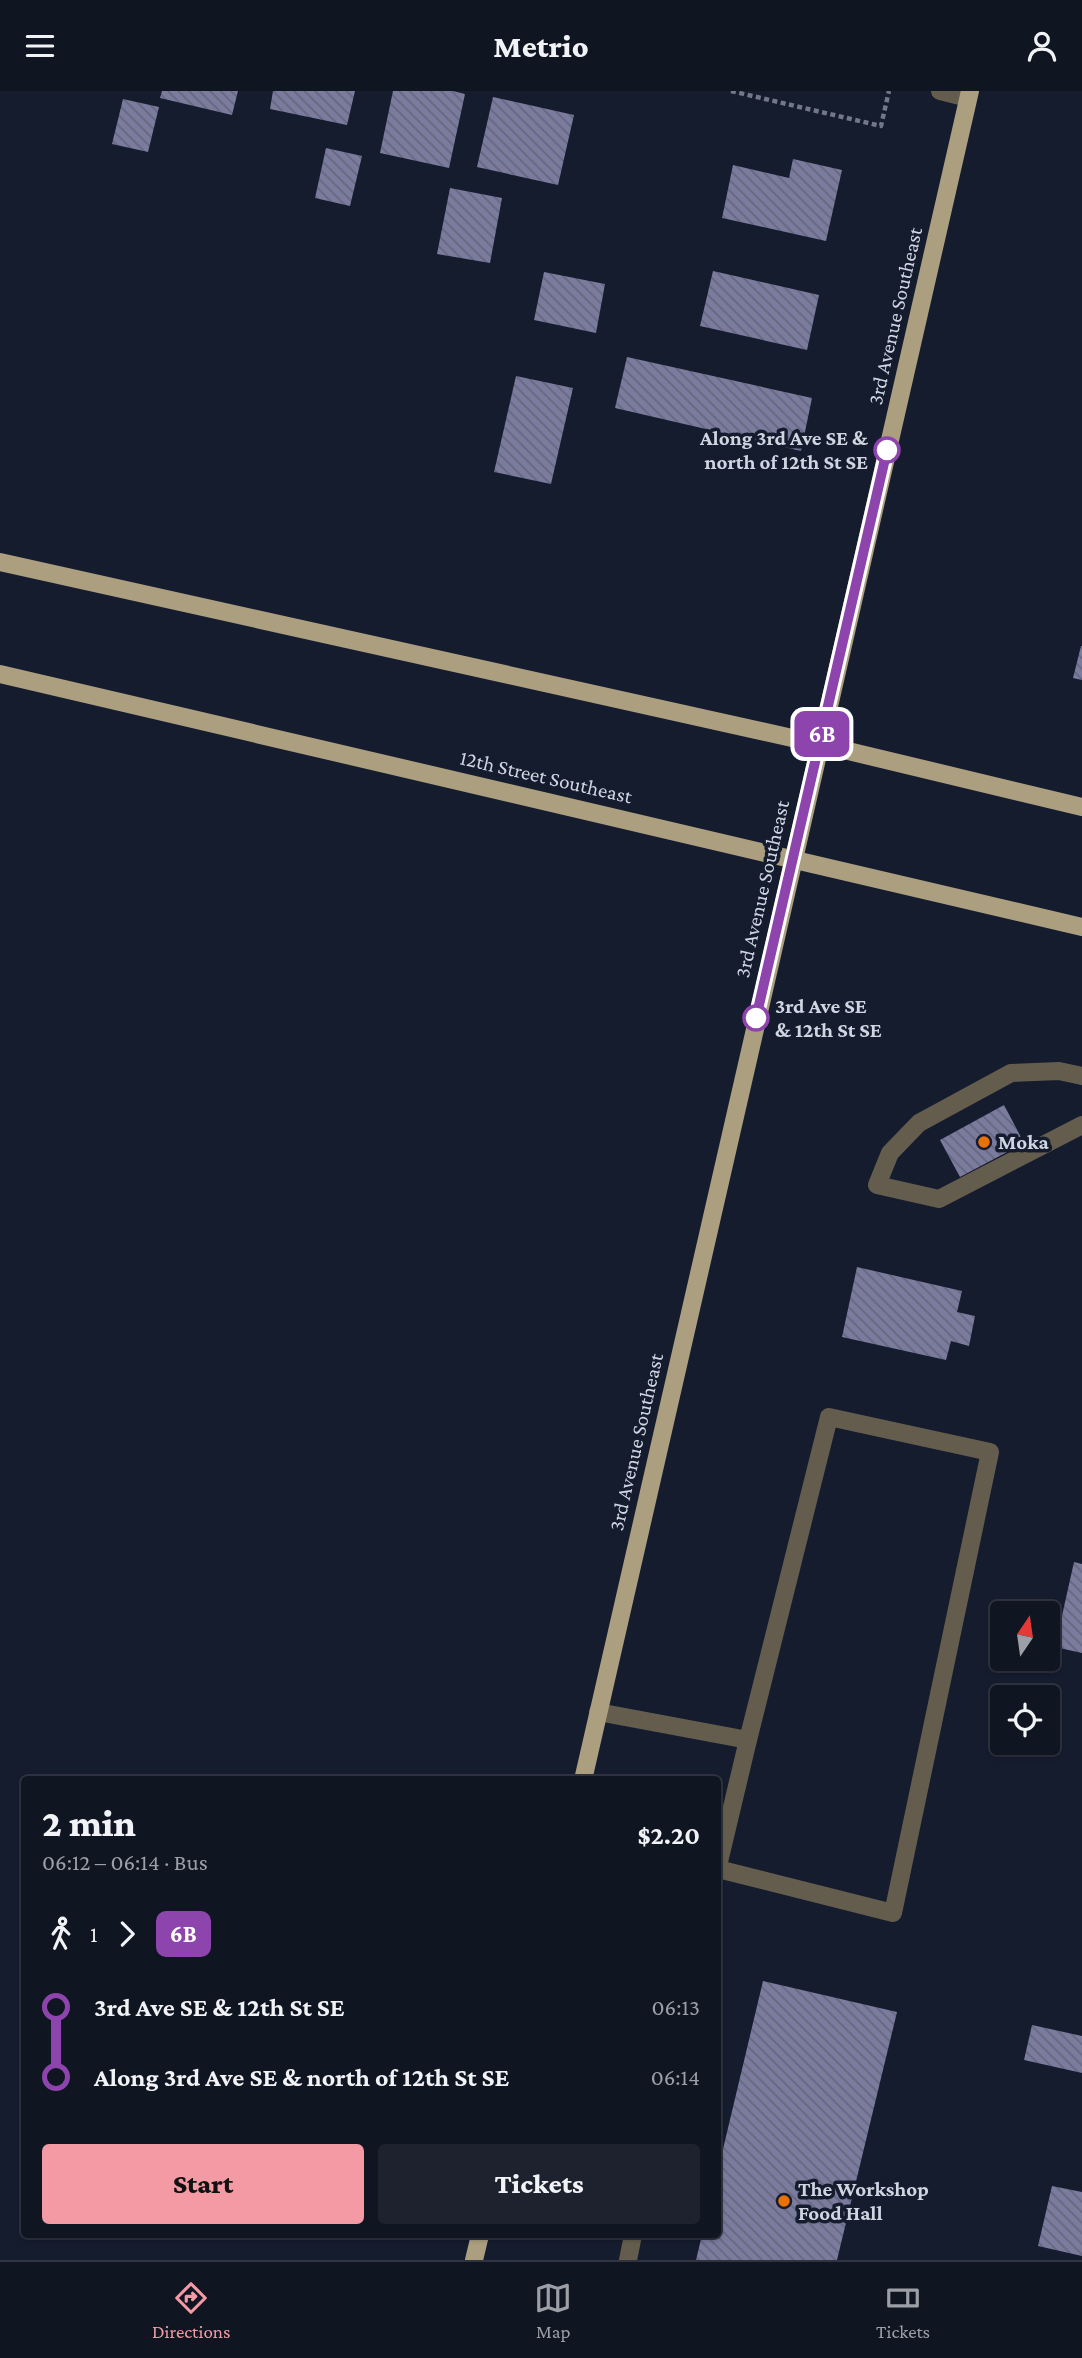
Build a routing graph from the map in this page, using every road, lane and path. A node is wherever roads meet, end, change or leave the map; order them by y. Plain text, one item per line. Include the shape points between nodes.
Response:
1 (731, 91) edge
2 (888, 91) edge
3 (940, 91) edge
4 (969, 94) edge
5 (0, 562) edge
6 (0, 674) edge
7 (819, 744) junction
8 (1082, 807) edge
9 (793, 859) junction
10 (1082, 927) edge
11 (1082, 1076) edge
12 (1082, 1125) edge
13 (598, 1712) junction
14 (748, 1740) junction
15 (584, 1776) edge
16 (721, 1855) edge
17 (721, 1869) edge
18 (479, 2238) edge
19 (632, 2238) edge
20 (474, 2260) edge
21 (628, 2260) edge

1 - 2 path via 881,125
3 - 4 street
4 - 7 main road, 3rd Avenue Southeast
5 - 7 main road
6 - 9 main road, 12th Street Southeast
7 - 8 main road
7 - 9 main road, 3rd Avenue Southeast
9 - 10 main road, 12th Street Southeast
9 - 13 main road, 3rd Avenue Southeast
11 - 12 street via 1059,1071 1011,1073 919,1123 890,1153 877,1185 939,1199
13 - 14 street
13 - 15 main road, 3rd Avenue Southeast
14 - 16 street
14 - 17 street via 830,1417 990,1452 893,1913
18 - 20 main road
19 - 21 street

